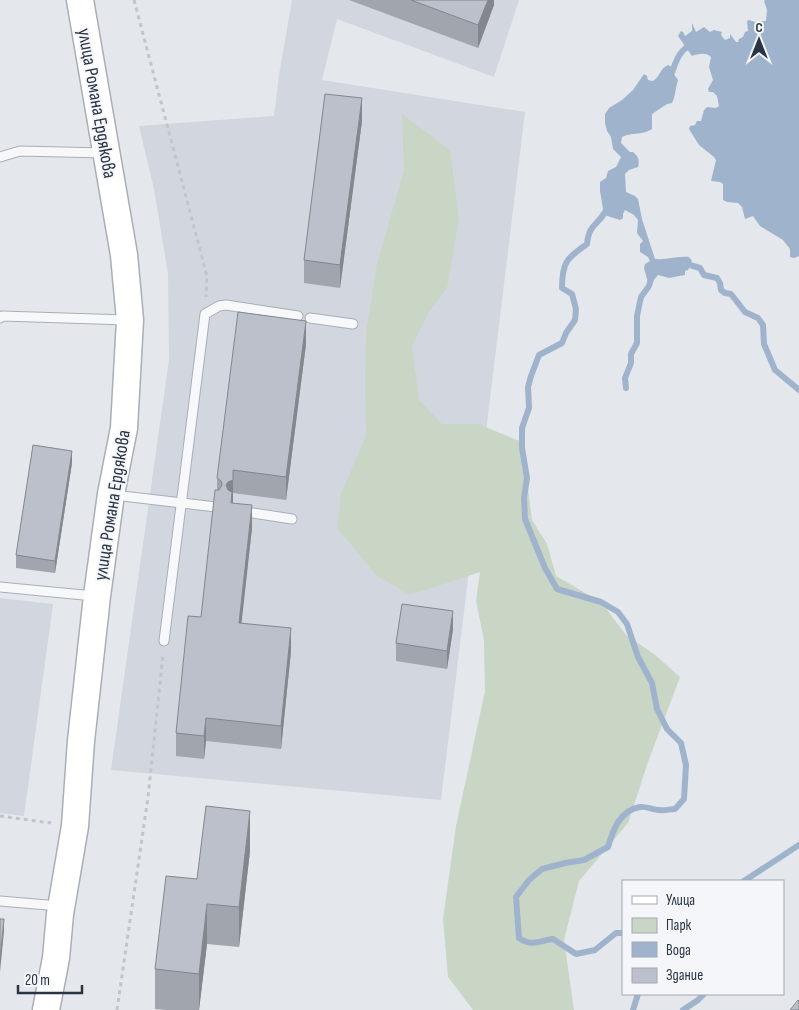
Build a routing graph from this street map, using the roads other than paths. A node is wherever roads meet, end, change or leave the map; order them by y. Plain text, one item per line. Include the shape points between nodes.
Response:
1 (80, 0) edge
2 (107, 154) junction
3 (0, 157) edge
4 (298, 316) dead end
5 (0, 318) edge
6 (310, 318) dead end
7 (130, 320) junction
8 (353, 324) dead end
9 (111, 494) junction
10 (181, 502) junction
11 (216, 507) edge
12 (232, 510) edge
13 (292, 519) dead end
14 (0, 587) edge
15 (96, 596) junction
16 (164, 642) road end
17 (0, 901) edge
18 (62, 906) junction
19 (46, 1010) edge

1 - 2 street, улица Романа Ердякова
2 - 3 lane via 20,151
2 - 7 street, улица Романа Ердякова via 124,255
4 - 10 lane via 226,305 205,314
5 - 7 lane via 45,316
6 - 8 lane
7 - 9 street, улица Романа Ердякова via 124,428
9 - 10 lane
9 - 15 street, улица Романа Ердякова
10 - 11 lane
10 - 16 lane
12 - 13 lane
14 - 15 lane
15 - 18 street, улица Романа Ердякова via 75,826
17 - 18 lane
18 - 19 street, улица Романа Ердякова

